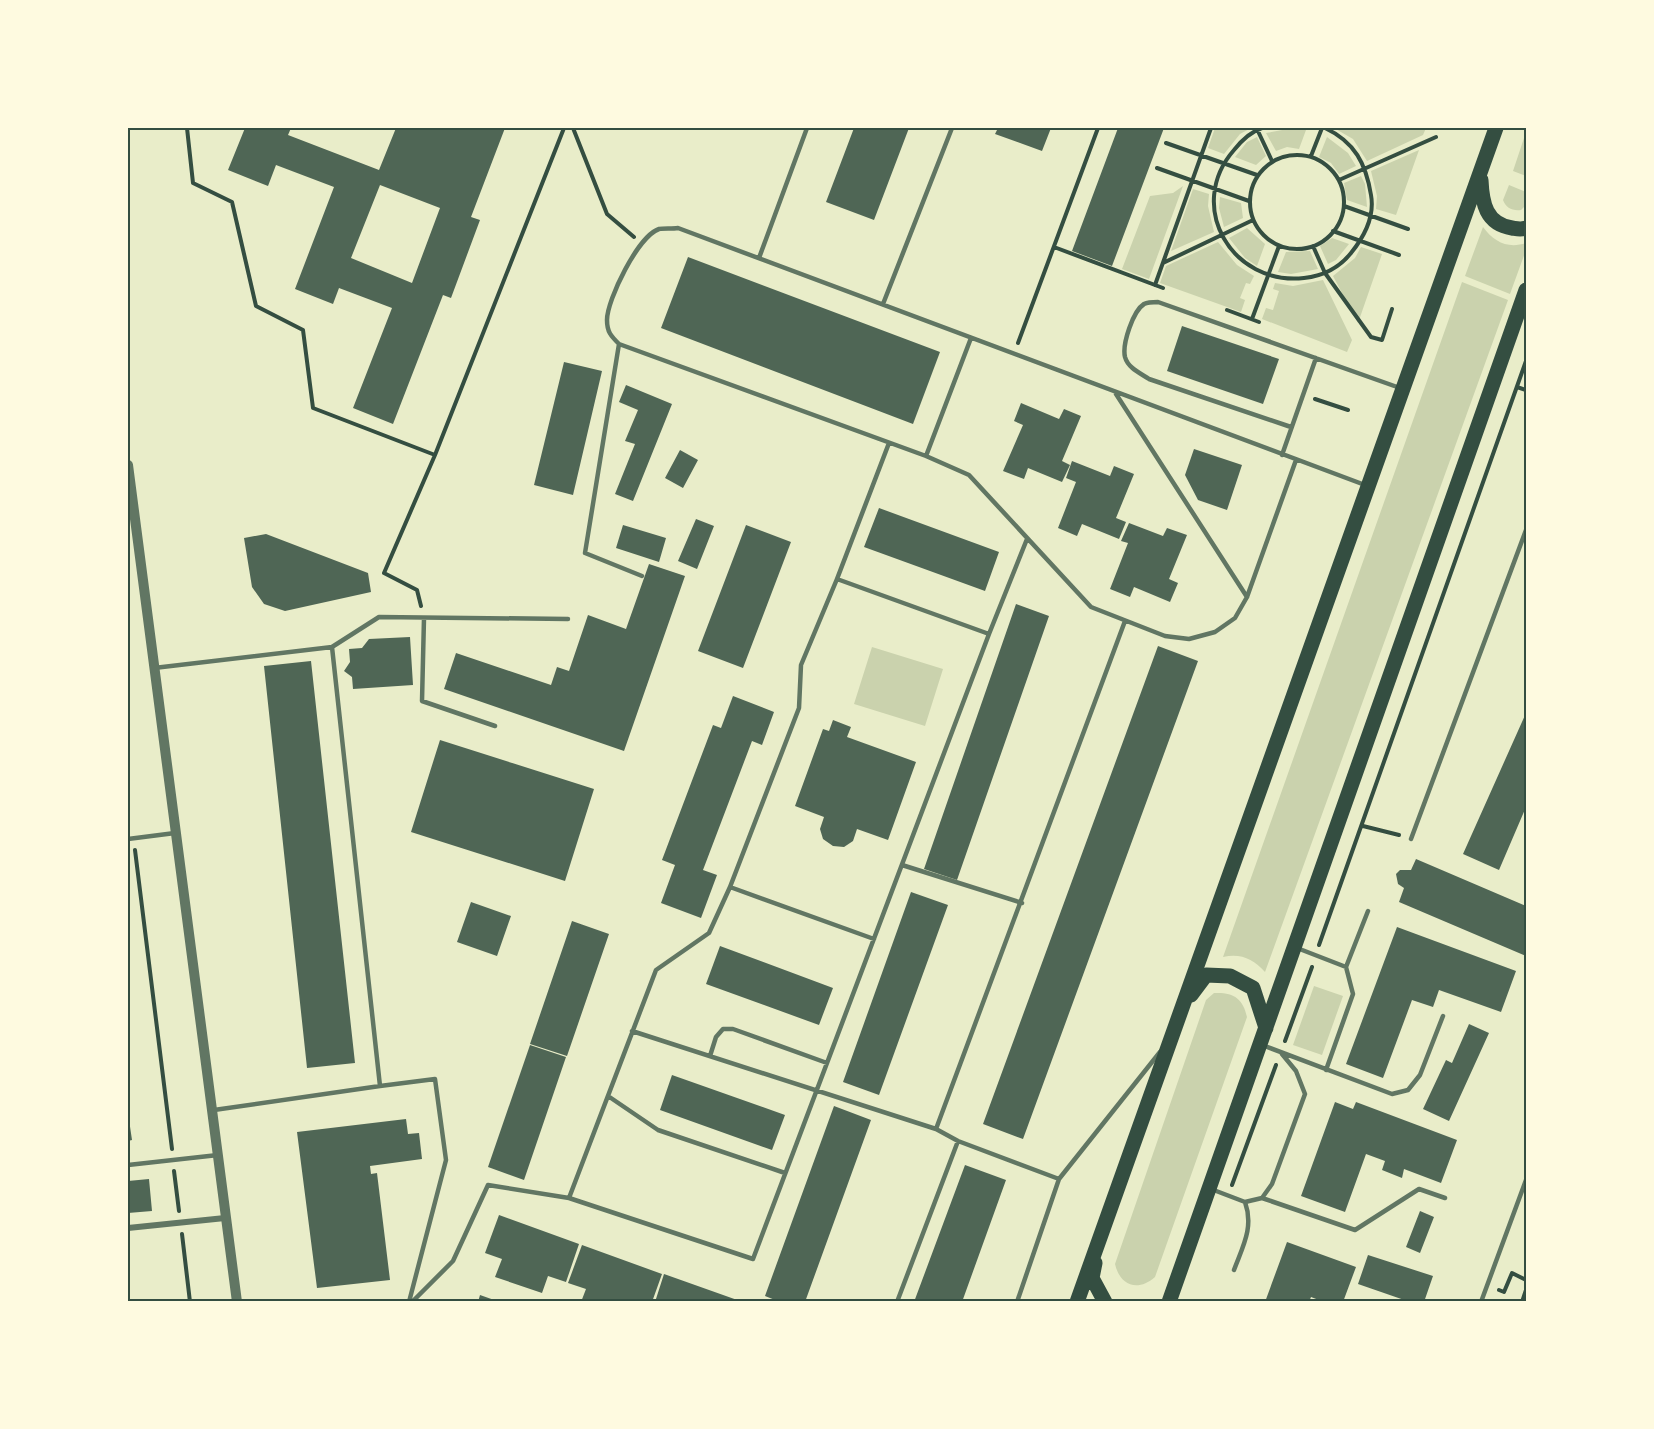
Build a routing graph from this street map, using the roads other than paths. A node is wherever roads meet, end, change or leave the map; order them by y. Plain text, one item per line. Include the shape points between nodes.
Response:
1 (807, 128) edge
2 (952, 128) edge
3 (1496, 128) edge
4 (1481, 171) junction
5 (1527, 228) edge
6 (759, 258) junction
7 (1527, 290) edge
8 (883, 304) junction
9 (971, 338) junction
10 (619, 344) junction
11 (1316, 358) junction
12 (1403, 388) junction
13 (1116, 394) junction
14 (1291, 427) junction
15 (889, 443) junction
16 (1282, 455) junction
17 (926, 456) junction
18 (1296, 460) junction
19 (128, 465) edge
20 (1368, 486) junction
21 (1527, 530) edge
22 (1027, 539) junction
23 (642, 576) dead end
24 (837, 579) junction
25 (1247, 597) junction
26 (424, 618) junction
27 (568, 618) dead end
28 (1125, 621) junction
29 (989, 634) junction
30 (332, 647) junction
31 (154, 668) junction
32 (495, 726) dead end
33 (176, 833) junction
34 (1411, 838) road end
35 (128, 839) edge
36 (902, 865) junction
37 (730, 887) junction
38 (1022, 903) junction
39 (1368, 911) dead end
40 (874, 939) junction
41 (1295, 947) junction
42 (1346, 967) junction
43 (1182, 1005) junction
44 (1443, 1016) dead end
45 (1266, 1028) junction
46 (632, 1031) junction
47 (1169, 1040) junction
48 (1260, 1045) junction
49 (1281, 1052) junction
50 (710, 1056) junction
51 (827, 1063) junction
52 (1326, 1070) junction
53 (380, 1086) junction
54 (816, 1089) junction
55 (608, 1096) junction
56 (214, 1110) junction
57 (936, 1129) junction
58 (958, 1141) junction
59 (218, 1155) junction
60 (128, 1165) edge
61 (785, 1173) junction
62 (1059, 1179) junction
63 (1527, 1180) edge
64 (1209, 1188) junction
65 (569, 1198) junction
66 (1262, 1198) junction
67 (1445, 1198) dead end
68 (1245, 1202) junction
69 (225, 1218) junction
70 (128, 1228) edge
71 (1098, 1242) junction
72 (1234, 1270) dead end
73 (1169, 1298) edge
74 (237, 1302) edge
75 (411, 1302) edge
76 (897, 1302) edge
77 (1017, 1302) edge
78 (1077, 1302) edge
79 (1105, 1302) edge
80 (1481, 1302) edge

1 - 6 lane
2 - 8 lane
3 - 4 main road
4 - 5 main road via 1482,201 1488,216 1504,227
4 - 12 main road
6 - 8 lane
6 - 10 lane via 678,228 658,229 641,242 630,258 607,318 608,333
7 - 41 main road
8 - 9 lane
9 - 13 lane
9 - 17 lane
10 - 15 lane
10 - 23 lane via 585,553
11 - 12 lane
11 - 14 lane
11 - 14 lane via 1158,302 1146,302 1137,310 1124,345 1125,358 1133,369 1149,379
12 - 20 main road
13 - 16 lane
13 - 25 lane
14 - 16 lane
15 - 17 lane
15 - 24 lane
16 - 18 lane
17 - 22 lane via 969,475
18 - 20 lane
18 - 25 lane
19 - 31 street
20 - 43 main road
21 - 34 lane
22 - 28 lane via 1091,607
22 - 29 lane
24 - 29 lane
24 - 37 lane via 801,665 799,708
25 - 28 lane via 1235,618 1215,632 1189,639 1165,636
26 - 27 lane
26 - 30 lane via 378,617
26 - 32 lane via 422,700
28 - 38 lane
29 - 36 lane
30 - 31 lane
30 - 53 lane
31 - 33 street
33 - 35 lane
33 - 56 street
36 - 38 lane
36 - 40 lane
37 - 40 lane
37 - 46 lane via 709,933 656,970
38 - 57 lane
39 - 42 lane
40 - 51 lane
41 - 42 lane
41 - 45 main road
42 - 52 lane via 1353,994
43 - 45 main road via 1206,975 1230,976 1253,988
43 - 47 main road
44 - 52 lane via 1420,1076 1408,1090 1392,1094
45 - 48 main road
46 - 50 lane
46 - 55 lane
47 - 62 lane
47 - 71 main road
48 - 49 lane
48 - 64 main road
49 - 52 lane
49 - 66 lane via 1296,1071 1305,1094 1272,1184
50 - 51 lane via 716,1037 723,1029 733,1029
50 - 54 lane
51 - 54 lane
53 - 56 lane
53 - 75 lane via 435,1078 446,1160
54 - 57 lane
54 - 61 lane
55 - 61 lane via 658,1131
55 - 65 lane
56 - 59 street
57 - 58 lane
58 - 62 lane
58 - 76 lane
59 - 60 lane
59 - 69 street
61 - 65 lane via 753,1259
62 - 77 lane
63 - 80 lane
64 - 68 lane
64 - 73 main road
65 - 75 lane via 488,1185 453,1261
66 - 67 lane via 1355,1230 1419,1189
66 - 68 lane
68 - 72 lane via 1250,1227
69 - 70 street
69 - 74 street
71 - 78 main road
71 - 79 main road via 1092,1278

